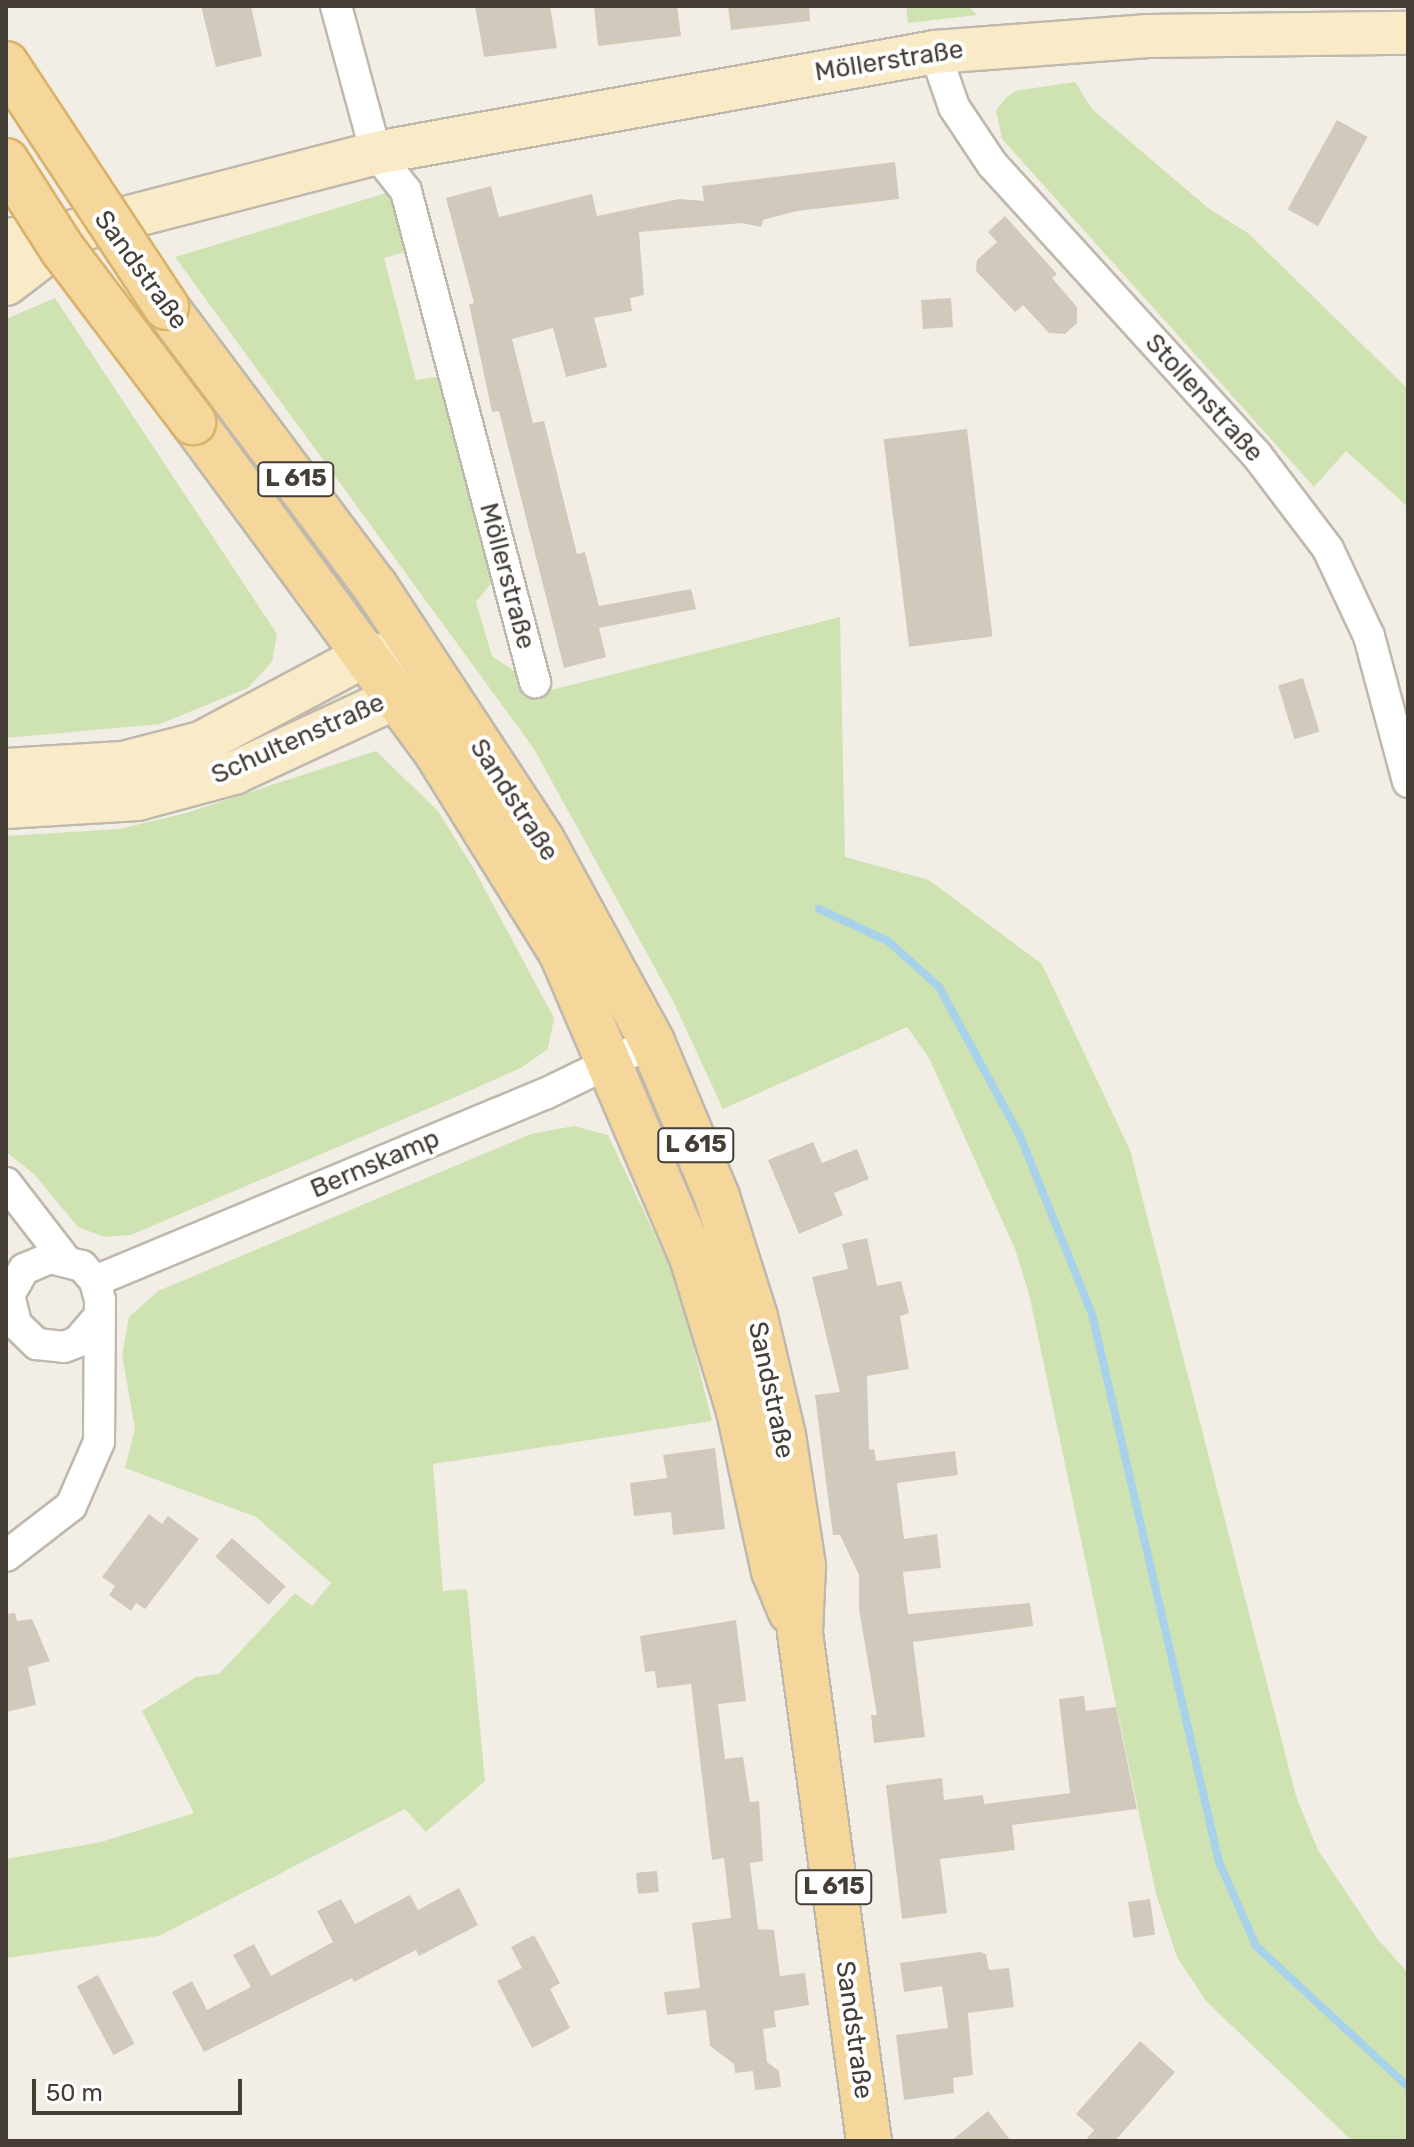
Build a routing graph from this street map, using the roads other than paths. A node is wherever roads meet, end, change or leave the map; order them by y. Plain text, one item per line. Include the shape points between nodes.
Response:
1 (336, 6) edge
2 (1408, 33) edge
3 (935, 52) junction
4 (6, 64) edge
5 (376, 153) junction
6 (6, 161) edge
7 (75, 231) junction
8 (6, 240) edge
9 (6, 284) edge
10 (366, 655) junction
11 (419, 656) junction
12 (535, 682) dead end
13 (397, 697) junction
14 (6, 770) edge
15 (1408, 782) edge
16 (6, 807) edge
17 (652, 1042) junction
18 (611, 1062) junction
19 (6, 1183) edge
20 (64, 1258) junction
21 (95, 1281) junction
22 (96, 1320) junction
23 (6, 1556) edge
24 (800, 1633) junction
25 (869, 2141) edge

1 - 5 street, Möllerstraße
2 - 3 street, Möllerstraße via 1148,36
3 - 5 street, Möllerstraße
3 - 15 street, Stollenstraße via 954,107 992,164 1256,454 1328,549 1369,636
4 - 11 main road, Sandstraße / L 615, bridge via 166,307 375,586
5 - 7 street, Möllerstraße
5 - 12 street, Möllerstraße via 406,191
6 - 10 main road, Sandstraße / L 615, bridge via 63,250
7 - 8 street, Möllerstraße
7 - 9 street, Möllerstraße
10 - 11 street, Schultenstraße
10 - 13 main road, Sandstraße / L 615
10 - 14 street, Schultenstraße via 201,743 123,763
11 - 13 street, Schultenstraße
11 - 17 main road, Sandstraße / L 615 via 542,840
13 - 16 street, Schultenstraße via 234,773 137,799
13 - 18 main road, Sandstraße / L 615 via 533,902
17 - 18 street, Bernskamp
17 - 24 main road, Sandstraße / L 615 via 717,1197 755,1317 783,1435 803,1566
18 - 21 street, Bernskamp
18 - 24 main road, Sandstraße / L 615 via 692,1257 739,1411 774,1571
19 - 20 street
20 - 21 street
20 - 22 street via 36,1261 24,1269 9,1295 16,1324 37,1344 64,1347 88,1333
21 - 22 street via 100,1300
22 - 23 street via 99,1442 89,1476 71,1506
24 - 25 main road, Sandstraße / L 615

